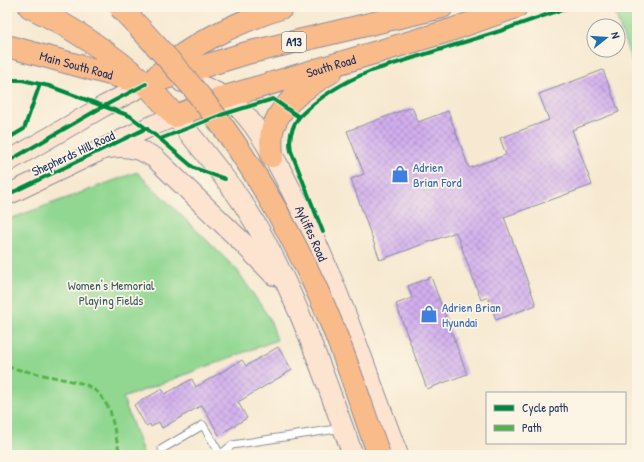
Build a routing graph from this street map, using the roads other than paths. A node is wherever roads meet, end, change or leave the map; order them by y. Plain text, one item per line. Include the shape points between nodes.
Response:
1 (30, 7) edge
2 (120, 7) edge
3 (283, 7) edge
4 (442, 7) edge
5 (516, 7) edge
6 (7, 46) edge
7 (356, 57) junction
8 (149, 82) junction
9 (225, 97) junction
10 (175, 116) junction
11 (147, 128) joint
12 (108, 148) junction
13 (272, 156) junction
14 (7, 162) edge
15 (7, 195) edge
16 (288, 289) junction
17 (343, 428) junction
18 (162, 449) dead end
19 (220, 454) edge
20 (353, 455) edge
21 (379, 455) edge
22 (398, 455) edge

1 - 8 highway via 86,37
2 - 21 highway, bridge via 202,99 240,150 289,232 317,290
3 - 8 highway via 255,17 198,45 175,59
4 - 8 highway, A13 via 248,53
5 - 7 highway, South Road via 448,31
6 - 8 highway, Main South Road
7 - 9 highway, South Road
7 - 13 highway via 306,88 286,107 274,124
8 - 9 main road, Ayliffes Road via 172,81 192,84
8 - 10 highway
8 - 14 main road, Shepherds Hill Road
9 - 10 highway, South Road
9 - 13 main road, Ayliffes Road via 240,109 252,124
10 - 11 main road, South Road
10 - 16 main road via 244,206
11 - 12 main road, Shepherds Hill Road
12 - 15 main road, Shepherds Hill Road
12 - 16 main road via 131,147 145,151 155,158 244,242
13 - 22 main road, Ayliffes Road via 307,222 325,263
16 - 17 main road
17 - 19 lane via 232,445
17 - 20 main road
18 - 19 lane via 203,425

